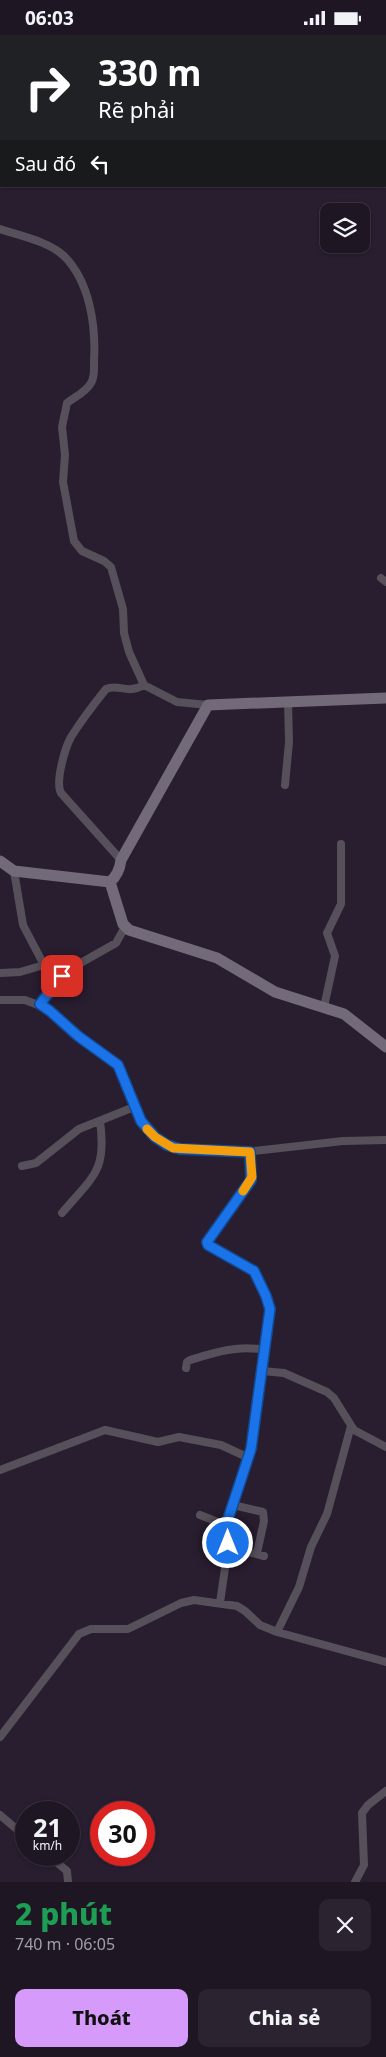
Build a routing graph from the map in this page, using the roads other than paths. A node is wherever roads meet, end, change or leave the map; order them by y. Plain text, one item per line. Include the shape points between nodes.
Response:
1 (0, 229) edge
2 (144, 685) junction
3 (386, 698) edge
4 (288, 702) junction
5 (208, 705) junction
6 (285, 785) dead end
7 (341, 844) dead end
8 (121, 860) junction
9 (0, 861) edge
10 (14, 871) junction
11 (110, 882) junction
12 (125, 927) junction
13 (44, 965) junction
14 (1, 973) edge
15 (58, 981) junction
16 (0, 1000) edge
17 (40, 1004) junction
18 (324, 1007) junction
19 (386, 1047) edge
20 (134, 1107) junction
21 (100, 1121) junction
22 (386, 1140) edge
23 (250, 1152) junction
24 (22, 1166) dead end
25 (62, 1213) dead end
26 (265, 1350) junction
27 (186, 1369) dead end
28 (262, 1371) junction
29 (351, 1426) junction
30 (386, 1447) edge
31 (249, 1458) junction
32 (0, 1470) edge
33 (233, 1505) junction
34 (200, 1515) dead end
35 (228, 1526) junction
36 (228, 1547) junction
37 (220, 1603) junction
38 (277, 1632) junction
39 (386, 1662) edge
40 (0, 1737) edge
41 (386, 1791) edge
42 (0, 1815) edge
43 (15, 1828) edge
44 (61, 1866) edge
45 (68, 1882) edge
46 (354, 1882) edge

1 - 2 street via 58,251 72,267 87,296 95,332 94,376 88,388 66,406 62,427 65,455 63,485 77,547 111,567 123,609 128,651
2 - 5 street via 172,701
2 - 8 street via 134,690 106,689 70,740 58,780 61,793
3 - 4 street
4 - 5 street
4 - 6 street via 290,742
5 - 8 street
7 - 18 street via 341,904 327,929 335,957
8 - 11 street
9 - 10 street
10 - 11 street
10 - 13 street via 23,925
11 - 12 street
12 - 15 street via 116,943 77,964
12 - 18 street via 218,958 275,992
13 - 14 street
13 - 15 street
15 - 17 street
16 - 17 street via 17,999
17 - 20 street via 118,1065
18 - 19 street via 349,1017
20 - 21 street
20 - 23 street via 149,1132 173,1148
21 - 24 street via 74,1132 36,1163
21 - 25 street via 100,1165
22 - 23 street via 343,1141
23 - 26 street via 251,1180 207,1242 256,1274 270,1309
26 - 27 street via 223,1350 190,1360
26 - 28 street
28 - 29 street via 284,1373 327,1391
28 - 31 street
29 - 30 street
29 - 38 street via 327,1514
31 - 32 street via 225,1446 178,1437 158,1442 105,1430
31 - 33 street
33 - 35 street
33 - 36 street via 263,1512 260,1554
34 - 35 street
35 - 36 street
36 - 37 street
37 - 38 street via 241,1608 260,1625
37 - 40 street via 187,1601 128,1629 91,1629 80,1634
38 - 39 street
41 - 46 street via 362,1813 364,1865
42 - 43 street
44 - 45 street via 67,1871

